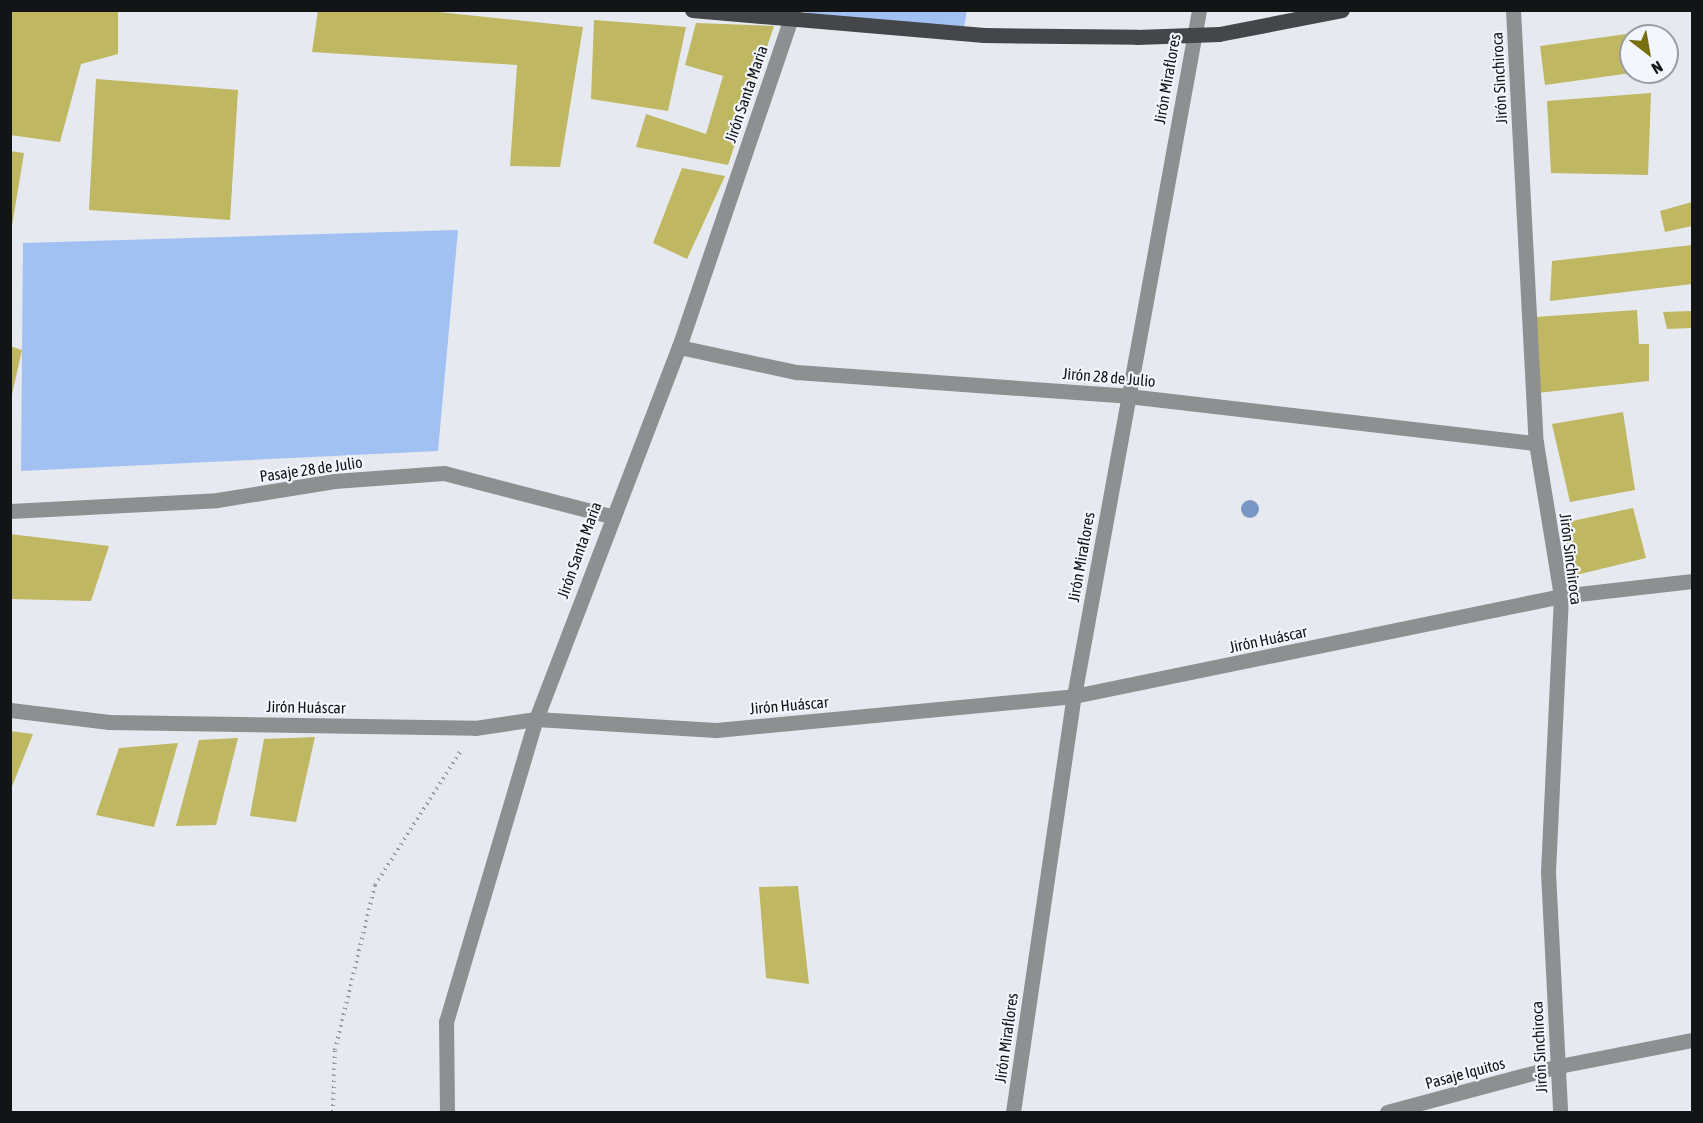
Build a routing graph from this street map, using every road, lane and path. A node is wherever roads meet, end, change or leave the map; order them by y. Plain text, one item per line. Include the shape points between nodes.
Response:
1 (692, 10) edge
2 (1199, 10) edge
3 (1342, 10) edge
4 (1513, 10) edge
5 (792, 14) edge
6 (1193, 33) junction
7 (679, 347) junction
8 (1128, 396) junction
9 (1536, 443) junction
10 (10, 511) edge
11 (610, 516) junction
12 (1692, 581) edge
13 (1561, 596) junction
14 (1074, 696) junction
15 (10, 710) edge
16 (536, 719) junction
17 (475, 728) junction
18 (1692, 1040) edge
19 (1559, 1066) junction
20 (333, 1113) edge
21 (447, 1113) edge
22 (1013, 1113) edge
23 (1387, 1113) edge
24 (1560, 1113) edge

1 - 5 main road
2 - 6 street, Jirón Miraflores
3 - 6 main road via 1220,34
4 - 9 street, Jirón Sinchiroca
5 - 6 main road via 984,35
5 - 7 street, Jirón Santa Maria
6 - 8 street, Jirón Miraflores
7 - 8 street, Jirón 28 de Julio via 796,372
7 - 11 street, Jirón Santa Maria
8 - 9 street, Jirón 28 de Julio
8 - 14 street, Jirón Miraflores
9 - 13 street, Jirón Sinchiroca
10 - 11 street, Pasaje 28 de Julio via 217,500 334,481 444,474
11 - 16 street, Jirón Santa Maria
12 - 13 street, Jirón Huáscar
13 - 14 street, Jirón Huáscar
13 - 19 street, Jirón Sinchiroca via 1548,872
14 - 16 street, Jirón Huáscar via 716,730
14 - 22 street, Jirón Miraflores
15 - 17 street, Jirón Huáscar via 109,722
16 - 17 street, Jirón Huáscar
16 - 21 street, Jirón Santa Maria via 446,1022
17 - 20 path via 375,885 335,1050
18 - 19 street, Pasaje Iquitos
19 - 23 street, Pasaje Iquitos
19 - 24 street, Jirón Sinchiroca

